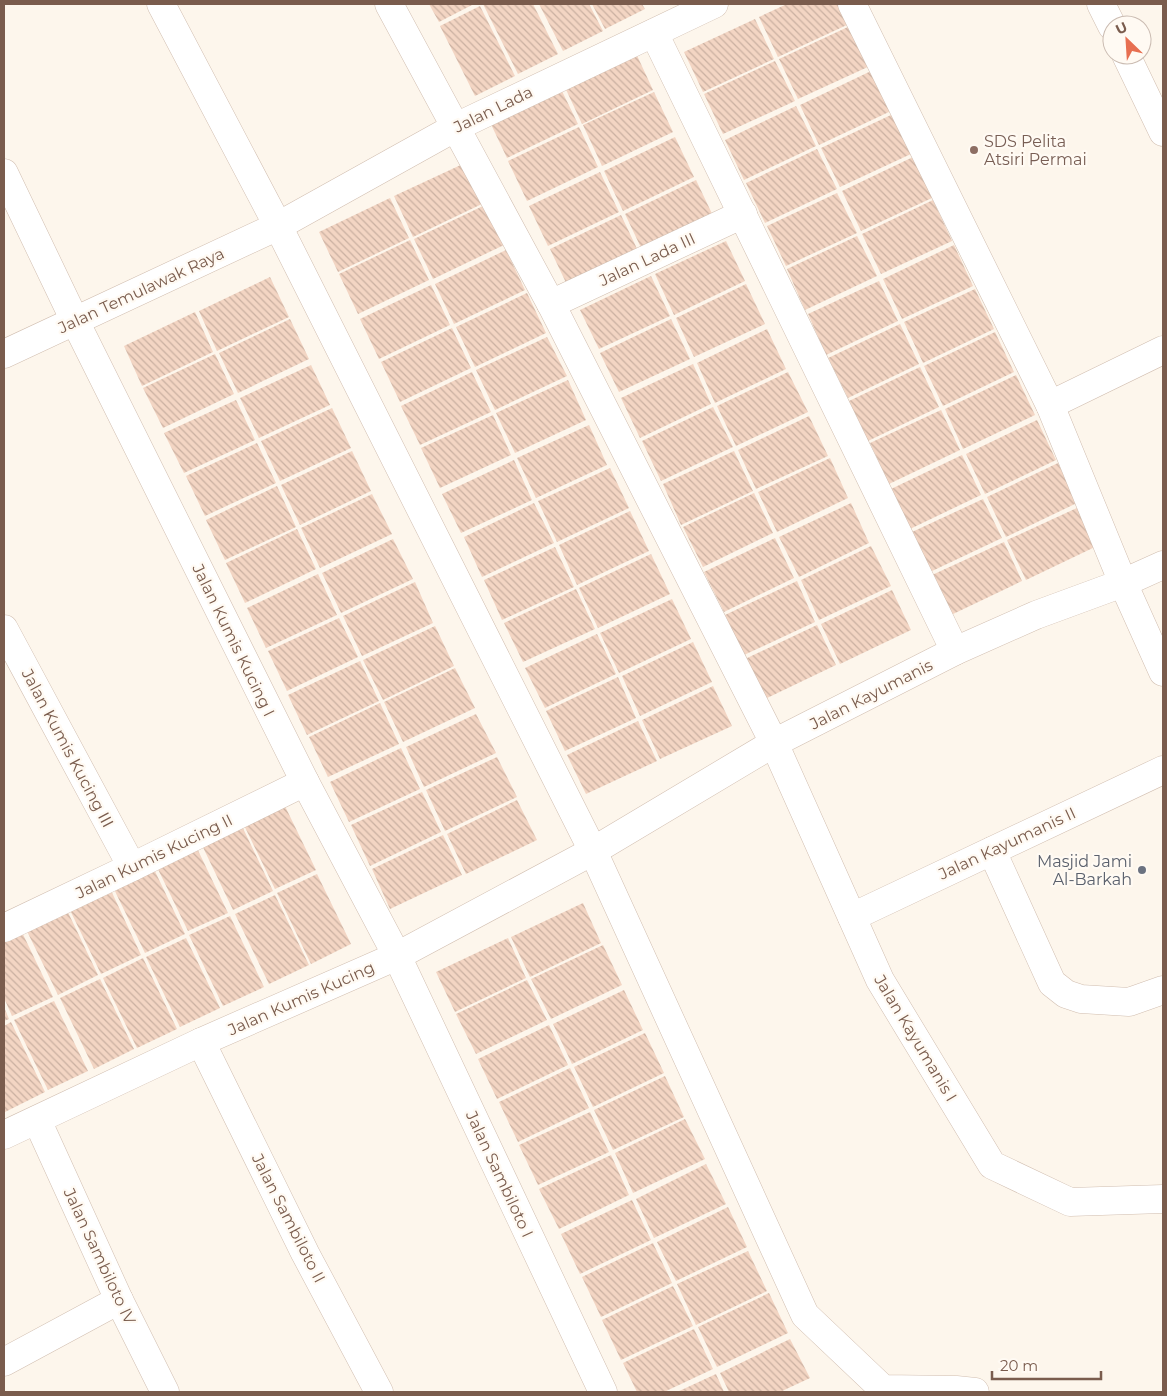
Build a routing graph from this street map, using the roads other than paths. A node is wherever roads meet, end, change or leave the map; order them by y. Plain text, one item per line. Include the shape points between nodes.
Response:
1 (160, 4) edge
2 (389, 4) edge
3 (714, 4) edge
4 (852, 4) edge
5 (654, 33) junction
6 (1131, 65) edge
7 (456, 127) junction
8 (1163, 132) edge
9 (4, 173) edge
10 (743, 214) junction
11 (278, 226) junction
12 (551, 304) junction
13 (75, 321) junction
14 (1163, 350) edge
15 (4, 354) edge
16 (1050, 406) junction
17 (1163, 565) edge
18 (1123, 582) junction
19 (4, 628) edge
20 (955, 651) junction
21 (1163, 672) edge
22 (774, 743) junction
23 (1163, 770) edge
24 (304, 782) junction
25 (593, 851) junction
26 (992, 851) junction
27 (132, 867) junction
28 (852, 917) junction
29 (4, 928) edge
30 (396, 956) junction
31 (1163, 990) edge
32 (201, 1042) junction
33 (37, 1120) junction
34 (4, 1135) edge
35 (1163, 1199) edge
36 (120, 1300) junction
37 (4, 1362) edge
38 (880, 1391) edge
39 (165, 1392) edge
40 (379, 1392) edge
41 (604, 1392) edge
42 (975, 1392) edge

1 - 11 street
2 - 7 street, Jalan Kayumanis I
3 - 5 street, Jalan Lada
4 - 16 street
5 - 7 street, Jalan Lada
5 - 10 street
6 - 8 street
7 - 11 street, Jalan Lada
7 - 12 street, Jalan Kayumanis I
9 - 13 street, Jalan Kumis Kucing I
10 - 12 street, Jalan Lada III
10 - 20 street
11 - 13 street, Jalan Temulawak Raya
11 - 25 street
12 - 22 street, Jalan Kayumanis I
13 - 15 street, Jalan Temulawak Raya
13 - 24 street, Jalan Kumis Kucing I
14 - 16 street
16 - 18 street
17 - 18 street, Jalan Kayumanis
18 - 20 street, Jalan Kayumanis via 1036,614
18 - 21 street
19 - 27 street, Jalan Kumis Kucing III
20 - 22 street, Jalan Kayumanis
22 - 25 street, Jalan Kayumanis
22 - 28 street, Jalan Kayumanis I
23 - 26 street, Jalan Kayumanis II
24 - 27 street, Jalan Kumis Kucing II
24 - 30 street, Jalan Kumis Kucing I
25 - 30 street, Jalan Kumis Kucing
25 - 38 street via 805,1315
26 - 28 street, Jalan Kayumanis II
26 - 31 street via 1052,983 1081,1000 1129,1002
27 - 29 street, Jalan Kumis Kucing II
28 - 35 street, Jalan Kayumanis I via 880,980 992,1165 1070,1202
30 - 32 street, Jalan Kumis Kucing
30 - 41 street, Jalan Sambiloto I
32 - 33 street, Jalan Kumis Kucing
32 - 40 street, Jalan Sambiloto II via 305,1253
33 - 34 street, Jalan Kumis Kucing
33 - 36 street, Jalan Sambiloto IV
36 - 37 street
36 - 39 street, Jalan Sambiloto IV
38 - 42 street

